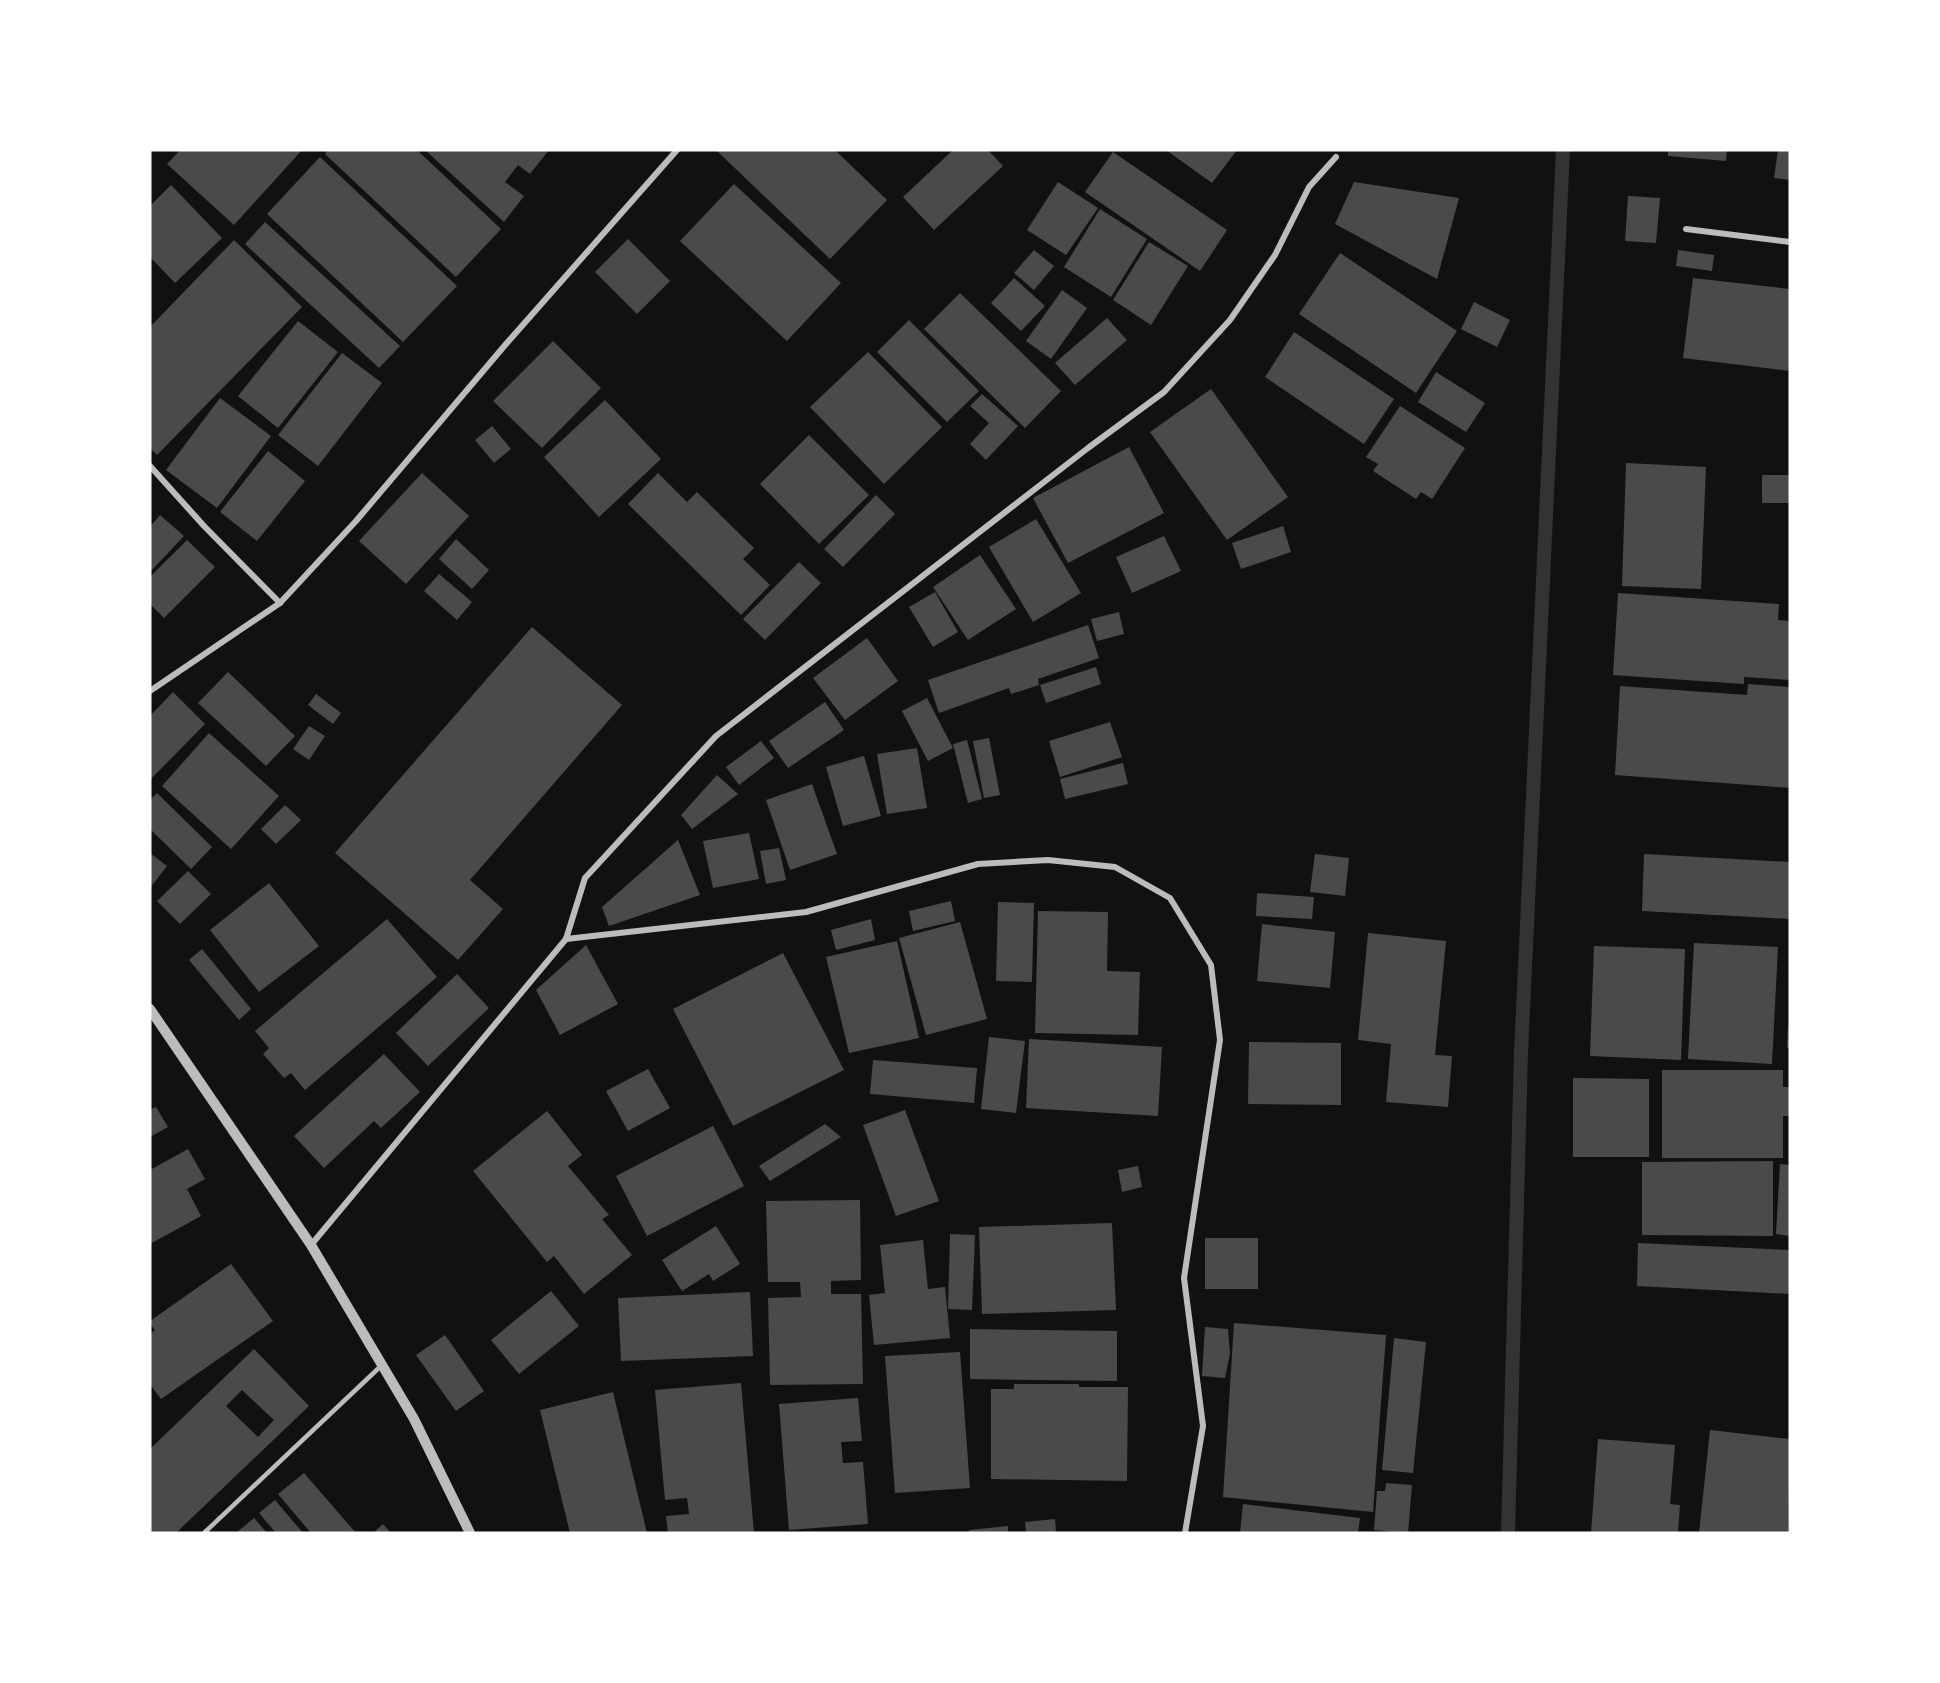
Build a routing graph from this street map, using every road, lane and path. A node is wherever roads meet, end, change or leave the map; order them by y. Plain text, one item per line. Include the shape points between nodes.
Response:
1 (676, 150) edge
2 (1336, 157) dead end
3 (1686, 229) dead end
4 (1790, 242) edge
5 (150, 466) edge
6 (279, 603) junction
7 (150, 691) edge
8 (566, 939) junction
9 (150, 1009) edge
10 (311, 1245) junction
11 (382, 1365) junction
12 (204, 1533) edge
13 (470, 1533) edge
14 (1185, 1533) edge

1 - 6 street via 356,521
2 - 8 street via 1309,187 1275,255 1230,320 1164,392 716,736 585,878
3 - 4 street
5 - 6 street
6 - 7 street
8 - 10 street
8 - 14 street via 806,912 978,864 1048,860 1116,867 1170,898 1211,965 1220,1040 1184,1278 1203,1426
9 - 10 street
10 - 11 street
11 - 12 lane
11 - 13 street via 414,1419

